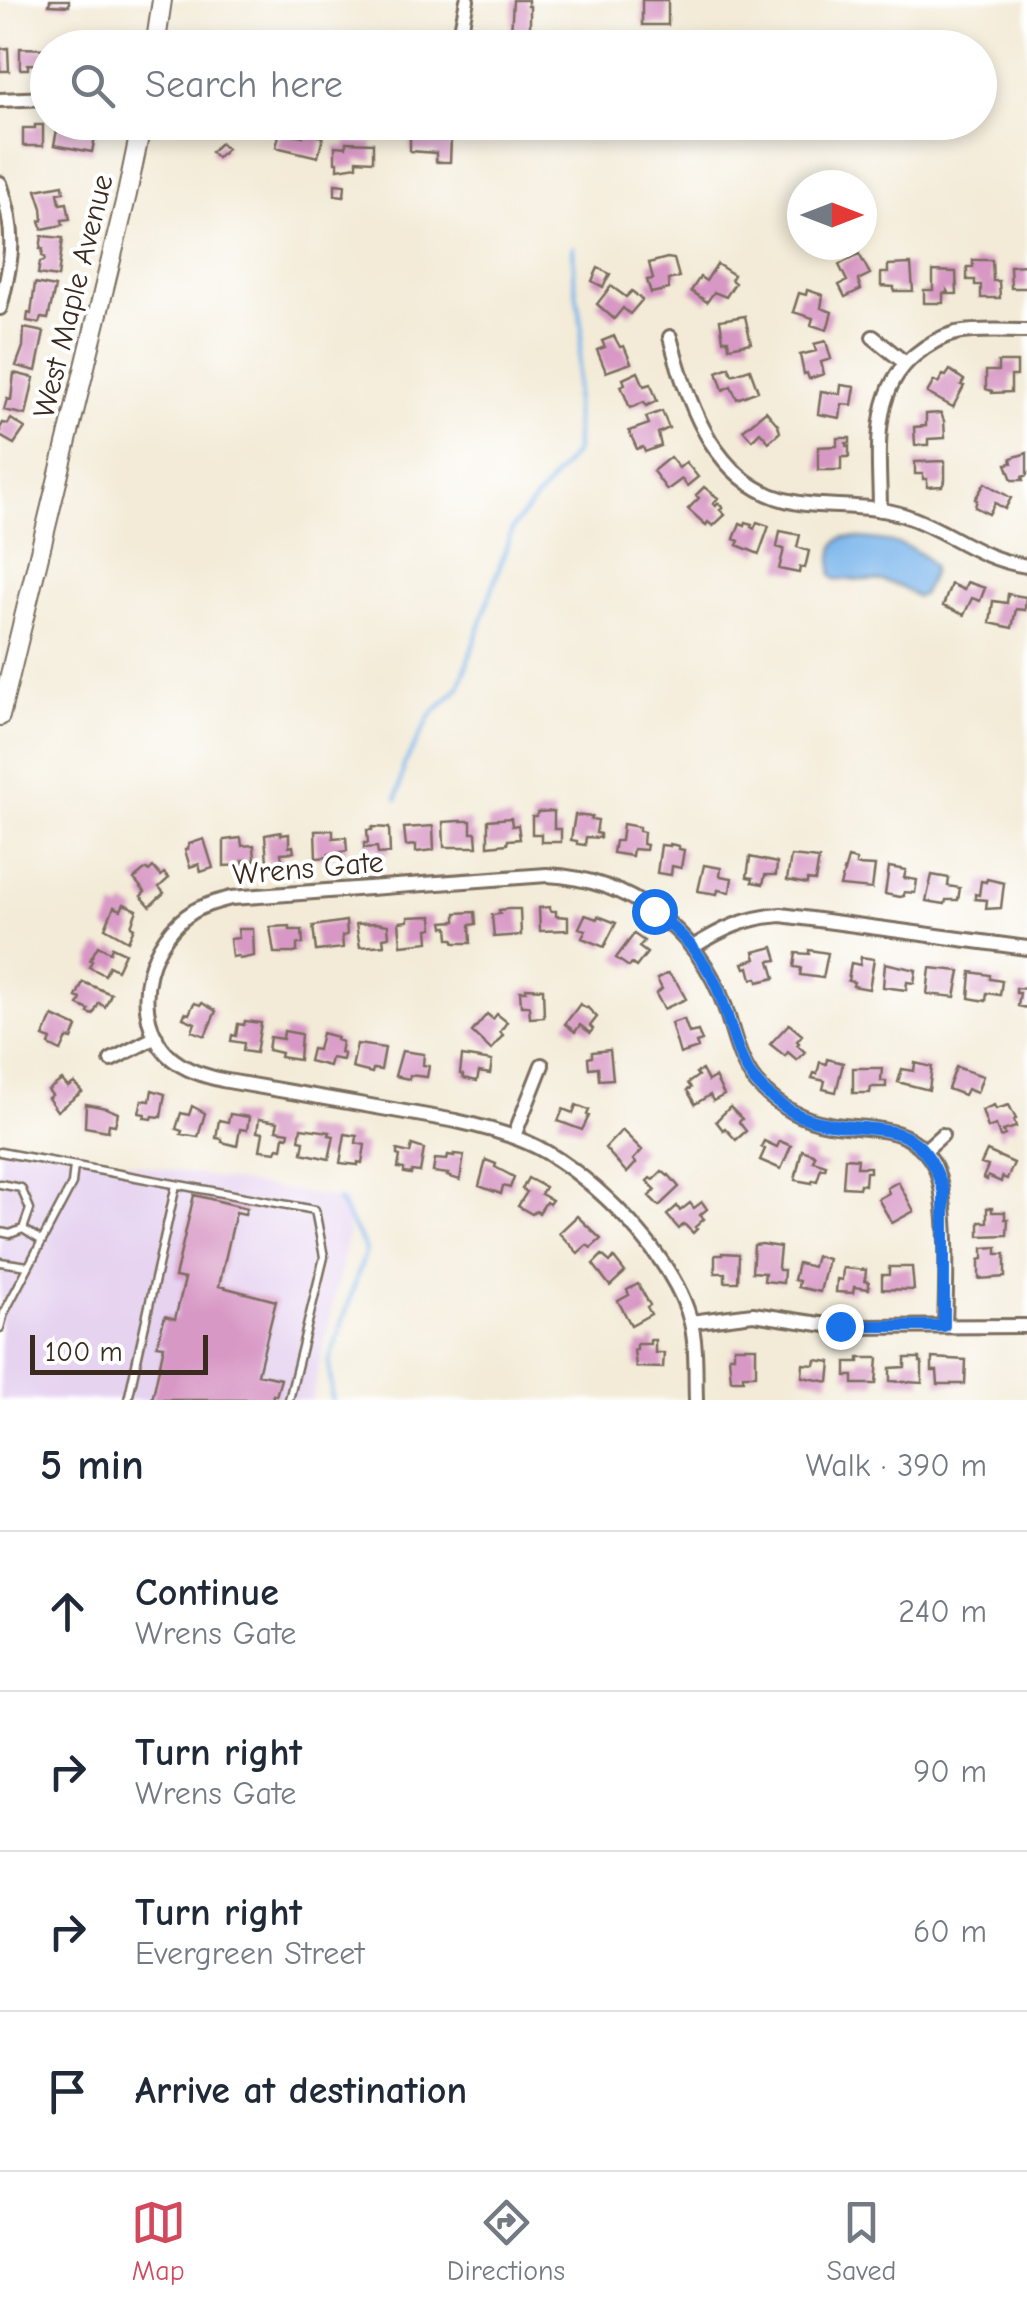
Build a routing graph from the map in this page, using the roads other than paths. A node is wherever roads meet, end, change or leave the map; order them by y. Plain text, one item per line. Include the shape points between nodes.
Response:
1 (162, 0) edge
2 (467, 0) edge
3 (158, 30) edge
4 (461, 30) edge
5 (30, 99) edge
6 (0, 100) edge
7 (138, 140) edge
8 (0, 183) edge
9 (0, 308) edge
10 (1027, 330) edge
11 (670, 337) dead end
12 (873, 337) dead end
13 (905, 363) junction
14 (880, 510) junction
15 (1027, 566) edge
16 (0, 716) edge
17 (693, 947) junction
18 (1027, 948) edge
19 (156, 1037) junction
20 (111, 1060) dead end
21 (542, 1066) dead end
22 (942, 1135) dead end
23 (514, 1136) junction
24 (924, 1151) junction
25 (0, 1152) edge
26 (74, 1166) junction
27 (0, 1184) edge
28 (176, 1184) junction
29 (22, 1228) junction
30 (0, 1232) edge
31 (42, 1241) junction
32 (0, 1262) edge
33 (28, 1266) junction
34 (691, 1322) junction
35 (944, 1326) junction
36 (1027, 1326) edge
37 (0, 1328) edge
38 (128, 1400) edge
39 (289, 1400) edge
40 (696, 1400) edge

1 - 3 main road
2 - 4 street
5 - 6 street
7 - 16 main road, West Maple Avenue
8 - 9 street via 12,234
10 - 13 street via 959,332
11 - 14 street via 698,422 745,480 793,502
12 - 13 street
13 - 14 street via 881,416
14 - 15 street via 907,516 998,561
17 - 18 street via 741,921 781,915
17 - 19 street, Wrens Gate via 632,897 547,874 231,898 195,910 155,957 146,1001
17 - 24 street, Wrens Gate via 715,983 746,1070 763,1090 805,1118 882,1128
19 - 20 street
19 - 23 street via 174,1060 206,1076
21 - 23 street
22 - 24 street
23 - 34 street via 572,1170 644,1239
24 - 35 street via 944,1193
25 - 26 lane
26 - 28 lane
26 - 31 lane via 72,1184
27 - 29 lane via 21,1188 30,1209
28 - 38 lane
28 - 39 lane via 315,1210 324,1257
29 - 30 lane
29 - 31 lane
31 - 33 lane
32 - 33 lane
33 - 37 lane
34 - 35 street via 753,1314 840,1326
34 - 40 street
35 - 36 street

